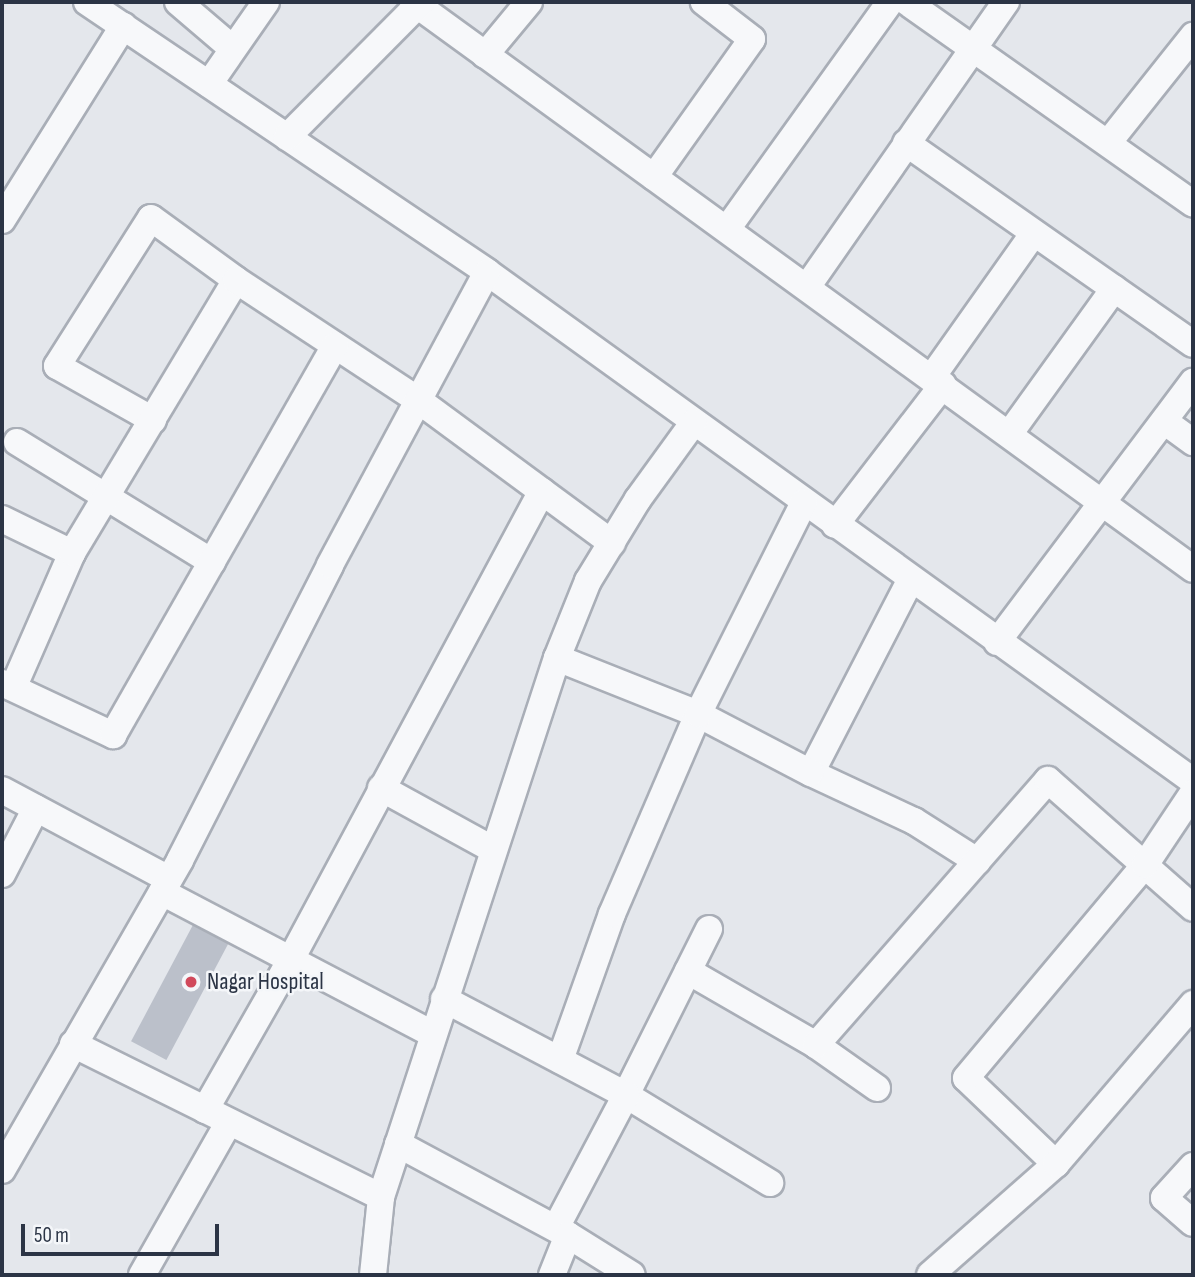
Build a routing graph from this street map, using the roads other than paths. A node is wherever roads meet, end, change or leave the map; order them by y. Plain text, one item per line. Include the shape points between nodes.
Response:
1 (88, 2) edge
2 (178, 2) edge
3 (266, 2) edge
4 (529, 2) edge
5 (704, 2) edge
6 (890, 2) edge
7 (907, 2) edge
8 (1006, 2) edge
9 (417, 3) edge
10 (123, 26) junction
11 (1193, 36) edge
12 (973, 48) junction
13 (233, 49) junction
14 (485, 55) junction
15 (209, 84) junction
16 (287, 137) junction
17 (906, 143) junction
18 (1108, 143) junction
19 (654, 177) junction
20 (1191, 198) edge
21 (2, 220) edge
22 (727, 229) junction
23 (1034, 233) junction
24 (487, 272) junction
25 (236, 280) junction
26 (807, 286) junction
27 (1114, 289) junction
28 (1193, 344) edge
29 (335, 346) junction
30 (938, 381) junction
31 (1193, 382) edge
32 (418, 400) junction
33 (153, 420) junction
34 (1164, 421) junction
35 (694, 422) junction
36 (1010, 433) junction
37 (17, 442) dead end
38 (1193, 442) edge
39 (542, 491) junction
40 (106, 497) junction
41 (1104, 500) junction
42 (804, 502) junction
43 (2, 519) edge
44 (835, 525) junction
45 (612, 543) junction
46 (72, 552) junction
47 (212, 562) junction
48 (1193, 569) edge
49 (911, 579) junction
50 (998, 642) junction
51 (556, 658) junction
52 (8, 686) edge
53 (698, 714) junction
54 (811, 773) junction
55 (1193, 781) edge
56 (381, 788) junction
57 (2, 790) edge
58 (1193, 793) edge
59 (36, 808) junction
60 (492, 849) junction
61 (977, 861) junction
62 (1145, 865) junction
63 (2, 874) edge
64 (166, 885) junction
65 (1193, 908) edge
66 (709, 929) dead end
67 (290, 961) junction
68 (688, 971) junction
69 (444, 999) junction
70 (1193, 1004) edge
71 (433, 1034) junction
72 (73, 1044) junction
73 (816, 1045) junction
74 (560, 1060) junction
75 (877, 1088) dead end
76 (626, 1095) junction
77 (205, 1110) junction
78 (229, 1122) junction
79 (398, 1144) junction
80 (1056, 1164) junction
81 (1193, 1166) edge
82 (2, 1170) edge
83 (770, 1183) dead end
84 (381, 1197) junction
85 (1193, 1223) edge
86 (562, 1232) junction
87 (142, 1275) edge
88 (373, 1275) edge
89 (552, 1275) edge
90 (632, 1275) edge
91 (930, 1275) edge

1 - 10 street
2 - 13 street
3 - 13 street
4 - 14 street
5 - 19 street via 752,39
6 - 22 street
7 - 12 street
8 - 12 street
9 - 14 street
9 - 16 street
10 - 15 street
10 - 21 street
11 - 18 street
12 - 17 street
12 - 18 street
13 - 15 street
14 - 19 street
15 - 16 street
16 - 24 street
17 - 23 street
17 - 26 street
18 - 20 street
19 - 22 street
22 - 26 street
23 - 27 street
23 - 30 street
24 - 32 street
24 - 35 street
25 - 29 street
25 - 33 street
25 - 33 street via 151,218 57,366
26 - 30 street
27 - 28 street
27 - 36 street
29 - 32 street
29 - 47 street
30 - 36 street
30 - 44 street
31 - 34 street
32 - 39 street
32 - 64 street
33 - 40 street
34 - 38 street
34 - 41 street
35 - 42 street
35 - 45 street
36 - 41 street
37 - 40 street
39 - 45 street
39 - 56 street
40 - 46 street
40 - 47 street
41 - 48 street
41 - 50 street
42 - 44 street
42 - 53 street
43 - 46 street
44 - 49 street
45 - 51 street via 588,581
46 - 52 street
47 - 52 street via 113,735
49 - 50 street
49 - 54 street
50 - 55 street
51 - 53 street
51 - 60 street
53 - 54 street
53 - 74 street via 612,914
54 - 61 street via 914,821
56 - 60 street
56 - 67 street
57 - 59 street
58 - 62 street
59 - 63 street
59 - 64 street
60 - 69 street
61 - 62 street via 1048,780
61 - 73 street
62 - 65 street
62 - 80 street via 966,1078
64 - 67 street
64 - 72 street
66 - 68 street
67 - 71 street
67 - 77 street
68 - 73 street
68 - 76 street
69 - 71 street
69 - 74 street
70 - 80 street
71 - 79 street
72 - 77 street
72 - 82 street
73 - 75 street
74 - 76 street
76 - 83 street
76 - 86 street
77 - 78 street
78 - 84 street
78 - 87 street
79 - 84 street
79 - 86 street
80 - 91 street
81 - 85 street via 1164,1198
84 - 88 street
86 - 89 street
86 - 90 street

